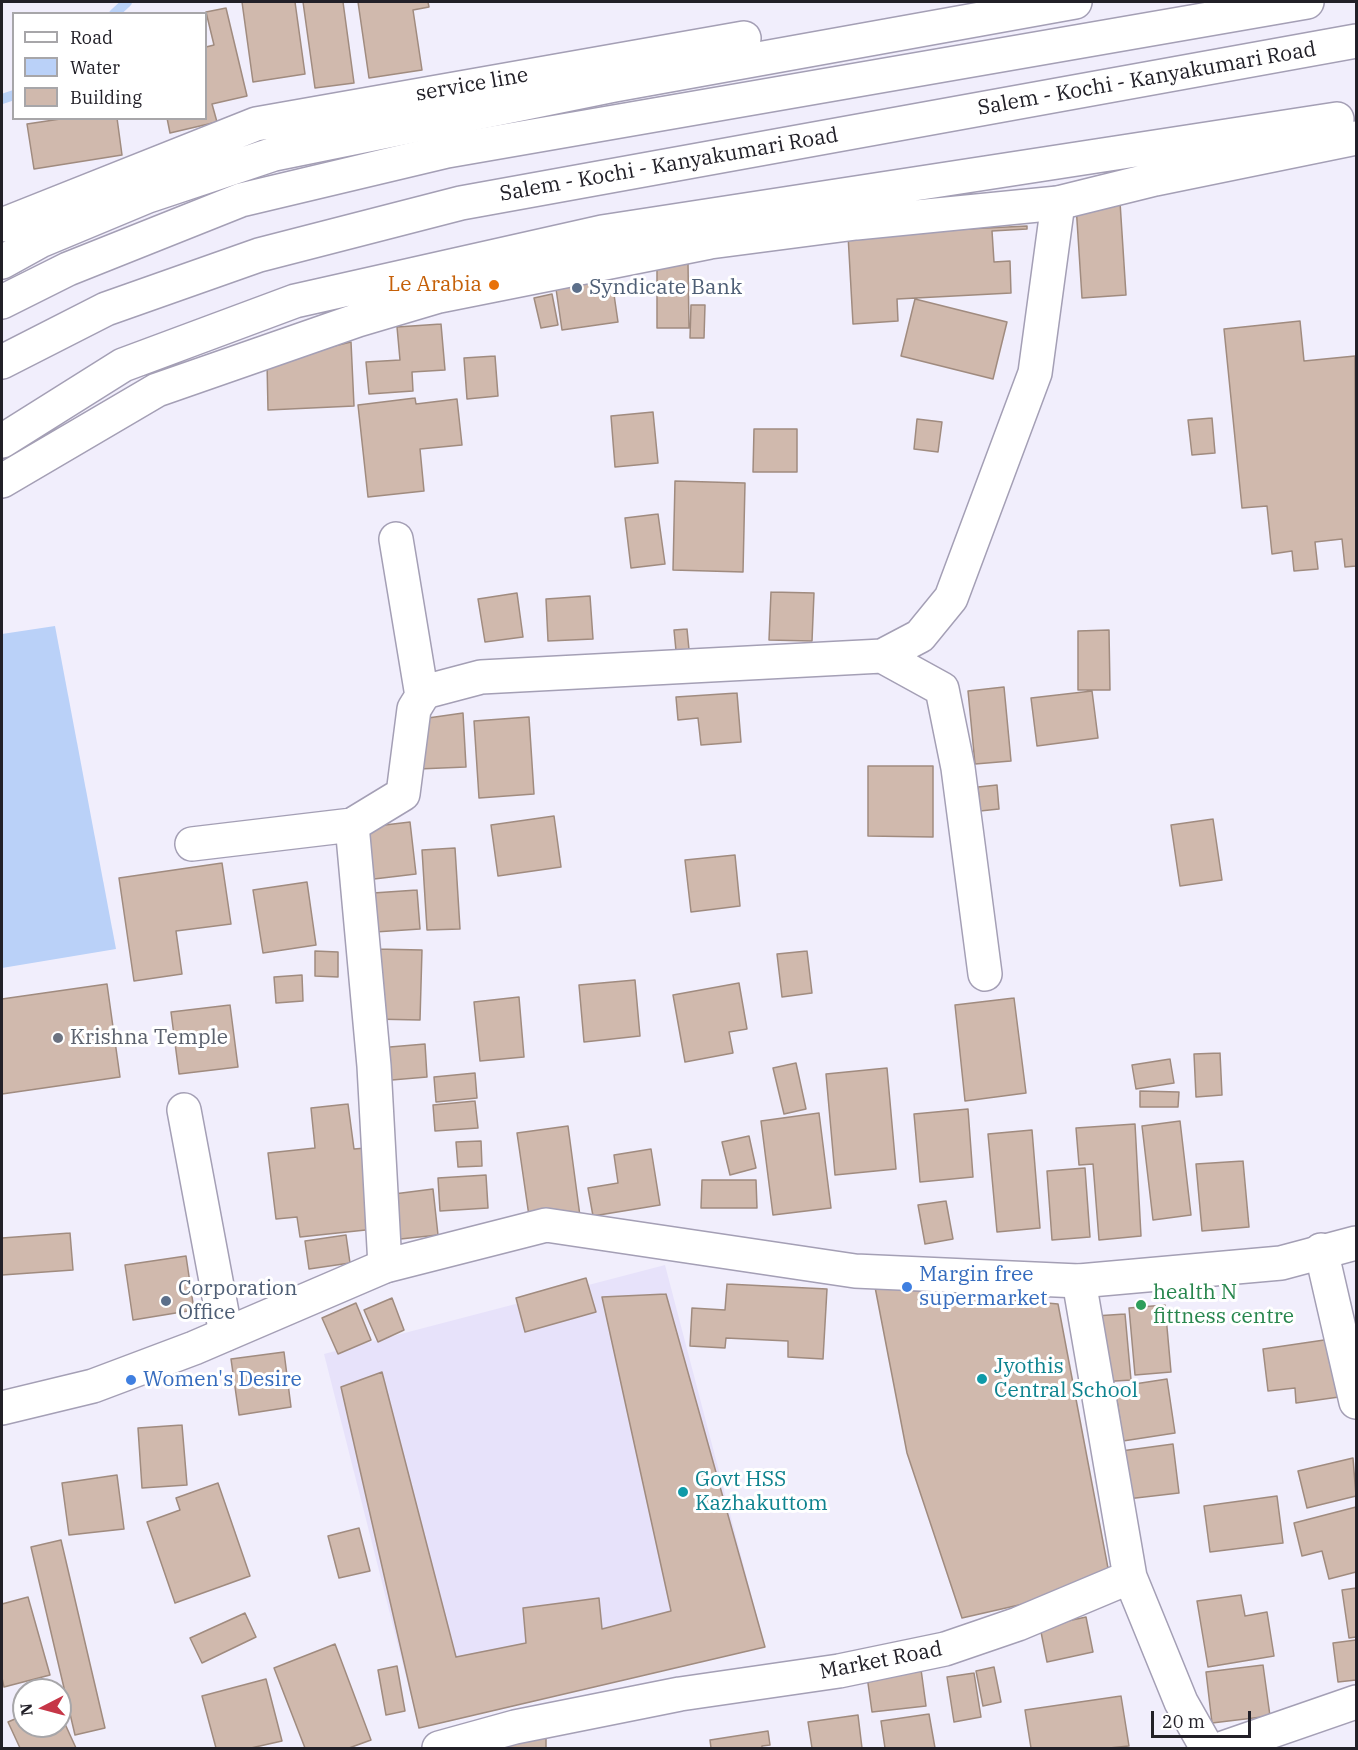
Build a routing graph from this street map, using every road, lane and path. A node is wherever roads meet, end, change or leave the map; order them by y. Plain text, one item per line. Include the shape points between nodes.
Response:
1 (959, 2) edge
2 (1075, 2) edge
3 (1307, 2) edge
4 (1356, 41) edge
5 (1356, 115) edge
6 (1356, 138) edge
7 (1058, 203) junction
8 (2, 225) edge
9 (2, 261) edge
10 (2, 302) edge
11 (2, 362) edge
12 (2, 441) edge
13 (2, 481) edge
14 (396, 539) dead end
15 (882, 656) junction
16 (422, 696) junction
17 (352, 825) junction
18 (192, 844) dead end
19 (985, 974) dead end
20 (184, 1110) dead end
21 (1356, 1243) edge
22 (1322, 1250) junction
23 (385, 1266) junction
24 (1079, 1281) junction
25 (226, 1334) junction
26 (1356, 1402) edge
27 (2, 1408) edge
28 (1130, 1577) junction
29 (1356, 1702) edge
30 (552, 1734) edge
31 (439, 1749) edge
32 (1207, 1749) edge
33 (1223, 1749) edge

1 - 8 main road, service line via 256,124
2 - 9 main road via 614,85 274,154 148,195
3 - 10 main road via 447,151 241,200 68,269
4 - 11 main road, Salem - Kochi - Kanyakumari Road via 461,203 258,255 106,309
5 - 12 main road via 602,232 295,301 123,365
6 - 7 main road
7 - 13 main road via 710,242 439,296 156,390
7 - 15 main road via 1035,373 951,598 920,636
14 - 16 main road
15 - 16 main road via 481,677
15 - 19 main road via 942,689 958,768
16 - 17 main road via 414,709 404,794
17 - 18 main road
17 - 23 main road via 374,1066
20 - 25 main road
21 - 22 main road
22 - 24 main road via 1281,1263
22 - 26 main road
23 - 24 main road via 546,1226 855,1271
23 - 25 main road
24 - 28 main road
25 - 27 main road via 93,1386
28 - 30 main road, Market Road via 1018,1624 945,1648 839,1671 680,1694
28 - 32 main road via 1181,1702
29 - 33 main road
30 - 31 main road, Market Road via 515,1726

